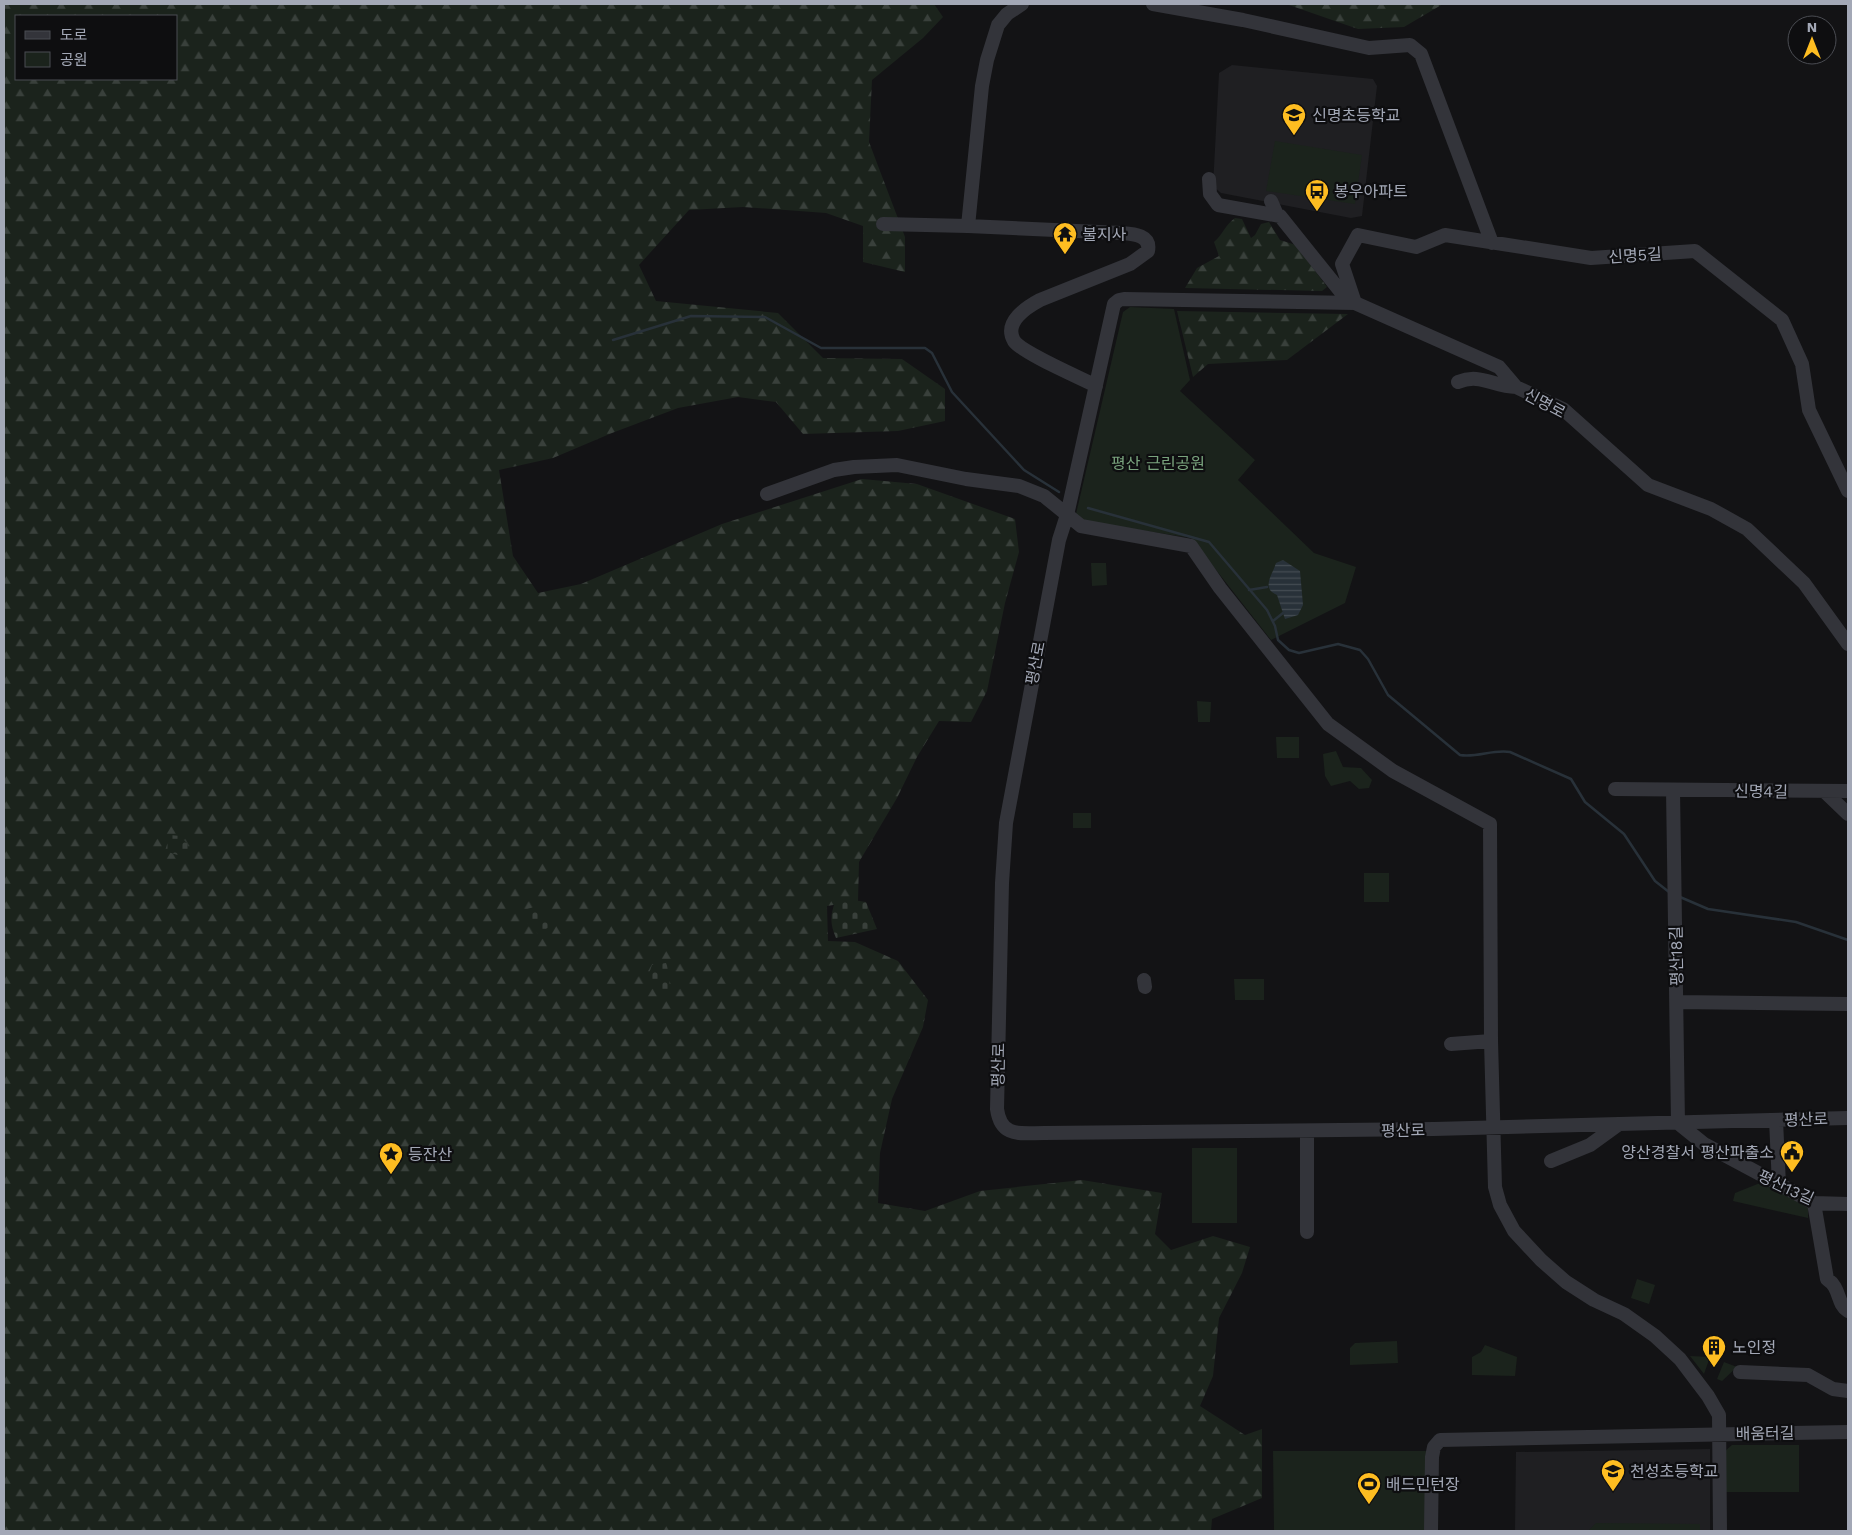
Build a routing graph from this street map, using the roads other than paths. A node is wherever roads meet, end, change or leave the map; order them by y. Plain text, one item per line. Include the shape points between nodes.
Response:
1 (1022, 4) edge
2 (1153, 4) edge
3 (1209, 179) dead end
4 (1271, 201) dead end
5 (1277, 215) junction
6 (883, 224) dead end
7 (968, 226) junction
8 (1492, 243) junction
9 (1355, 302) junction
10 (1458, 382) dead end
11 (1096, 386) junction
12 (1516, 387) junction
13 (1848, 491) edge
14 (767, 494) dead end
15 (1067, 515) junction
16 (1848, 644) edge
17 (1615, 789) dead end
18 (1673, 790) junction
19 (1824, 791) junction
20 (1848, 791) edge
21 (1848, 814) edge
22 (1677, 1002) junction
23 (1848, 1004) edge
24 (1491, 1041) junction
25 (1451, 1044) dead end
26 (1848, 1118) edge
27 (1776, 1120) junction
28 (1678, 1123) junction
29 (1619, 1124) junction
30 (1494, 1128) junction
31 (1307, 1131) junction
32 (1550, 1161) dead end
33 (1779, 1185) junction
34 (1814, 1203) junction
35 (1848, 1204) edge
36 (1307, 1232) dead end
37 (1848, 1311) edge
38 (1740, 1372) dead end
39 (1848, 1391) edge
40 (1848, 1432) edge
41 (1719, 1434) junction
42 (1431, 1531) edge
43 (1720, 1531) edge

1 - 7 street via 1007,14 998,26 987,60
2 - 8 street via 1369,48 1410,45 1421,54
3 - 5 street via 1210,194 1218,205
4 - 5 street, 신명로
5 - 9 street, 신명로 via 1341,292
6 - 7 street
7 - 11 street via 1121,233 1146,239 1148,251 1130,264 1027,306 1014,321 1012,334 1015,342
8 - 9 street, 신명5길 via 1445,235 1416,246 1358,235 1342,264
8 - 13 street, 신명5길 via 1591,258 1695,251 1782,320 1802,364 1809,410
9 - 11 street via 1119,300 1114,304
9 - 12 street, 신명로 via 1508,369
10 - 12 street via 1476,377 1499,386
11 - 15 street
12 - 16 street, 신명로 via 1563,410 1648,485 1711,509 1747,529 1804,583
14 - 15 street via 834,470 898,465 1019,486 1044,496
15 - 24 street via 1081,526 1191,546 1220,588 1328,724 1393,770 1490,824
15 - 31 street, 평산로 via 1006,823 1002,883 999,1122 1006,1130 1015,1133
17 - 18 street, 신명4길
18 - 19 street, 신명4길
18 - 22 street, 평산18길
19 - 20 street, 신명4길
19 - 21 street
22 - 23 street
22 - 28 street, 평산18길
24 - 25 street
24 - 30 street
26 - 27 street, 평산로
27 - 28 street, 평산로
27 - 33 street
28 - 29 street, 평산로
28 - 33 street, 평산13길 via 1704,1144
29 - 30 street, 평산로
29 - 32 street via 1590,1145
30 - 31 street, 평산로
30 - 41 street via 1495,1187 1505,1217 1518,1237 1566,1282 1641,1325 1668,1347 1708,1396 1719,1415
31 - 36 street
33 - 34 street, 평산13길
34 - 35 street, 평산13길
34 - 37 street via 1828,1279 1835,1284 1842,1307
38 - 39 street via 1808,1375 1834,1389
40 - 41 street, 배움터길
41 - 42 street via 1440,1440 1432,1457
41 - 43 street, 배움터길

